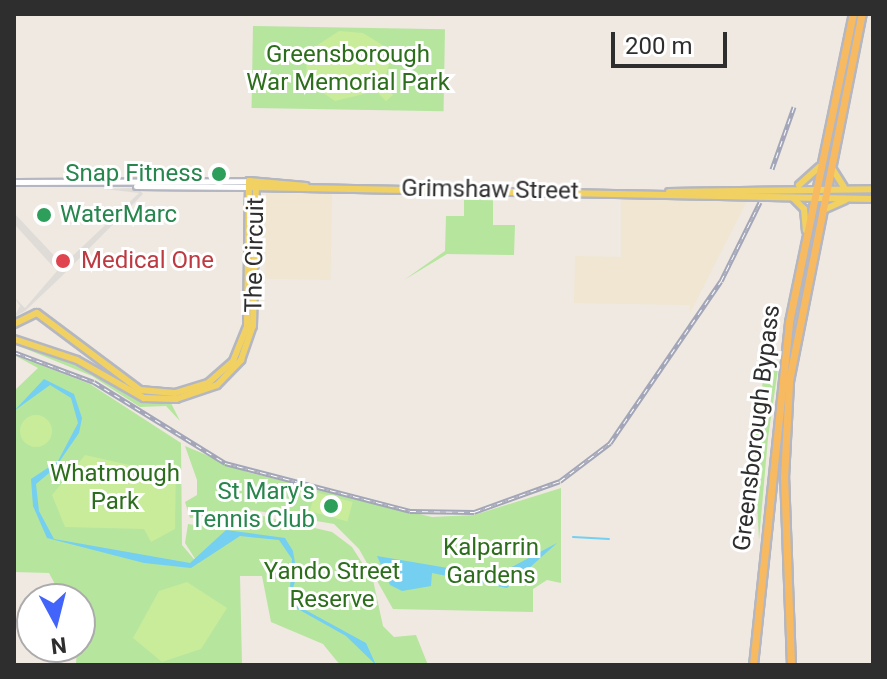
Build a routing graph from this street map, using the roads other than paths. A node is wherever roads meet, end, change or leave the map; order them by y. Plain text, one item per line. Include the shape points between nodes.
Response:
1 (853, 14) edge
2 (862, 14) edge
3 (830, 160) junction
4 (820, 165) junction
5 (14, 182) edge
6 (253, 184) junction
7 (820, 187) junction
8 (844, 187) junction
9 (280, 188) junction
10 (317, 188) junction
11 (792, 188) junction
12 (873, 189) edge
13 (706, 190) junction
14 (790, 197) junction
15 (814, 197) junction
16 (823, 197) junction
17 (857, 198) junction
18 (873, 199) edge
19 (258, 200) junction
20 (819, 215) junction
21 (806, 230) junction
22 (254, 284) junction
23 (14, 324) edge
24 (14, 339) edge
25 (95, 366) junction
26 (753, 665) edge
27 (791, 665) edge

1 - 4 highway
2 - 3 highway
3 - 7 highway
3 - 8 main road
4 - 7 highway
4 - 11 main road via 810,181
5 - 6 main road, Grimshaw Street via 186,188
6 - 9 main road, Grimshaw Street
6 - 10 main road, Grimshaw Street
6 - 19 main road, The Circuit
6 - 22 main road, The Circuit
7 - 8 main road, Grimshaw Street
7 - 11 main road, Grimshaw Street
7 - 15 highway, Greensborough Bypass
7 - 16 highway, Greensborough Bypass
8 - 12 main road, Grimshaw Street
9 - 10 main road, Grimshaw Street
9 - 19 main road
10 - 13 main road, Grimshaw Street
11 - 13 main road, Grimshaw Street
13 - 14 main road, Grimshaw Street
14 - 15 main road, Grimshaw Street
14 - 21 main road via 804,208
15 - 16 main road, Grimshaw Street
15 - 21 highway, Greensborough Bypass
16 - 17 main road, Grimshaw Street
16 - 20 highway, Greensborough Bypass
17 - 18 main road, Grimshaw Street
17 - 20 main road via 831,203
19 - 22 main road, The Circuit
20 - 27 highway, Greensborough Bypass via 792,356 784,456
21 - 26 highway, Greensborough Bypass via 783,366
22 - 25 main road, The Circuit via 251,338 237,366 211,388 175,396 134,388
23 - 25 main road via 37,313
24 - 25 main road, The Circuit

